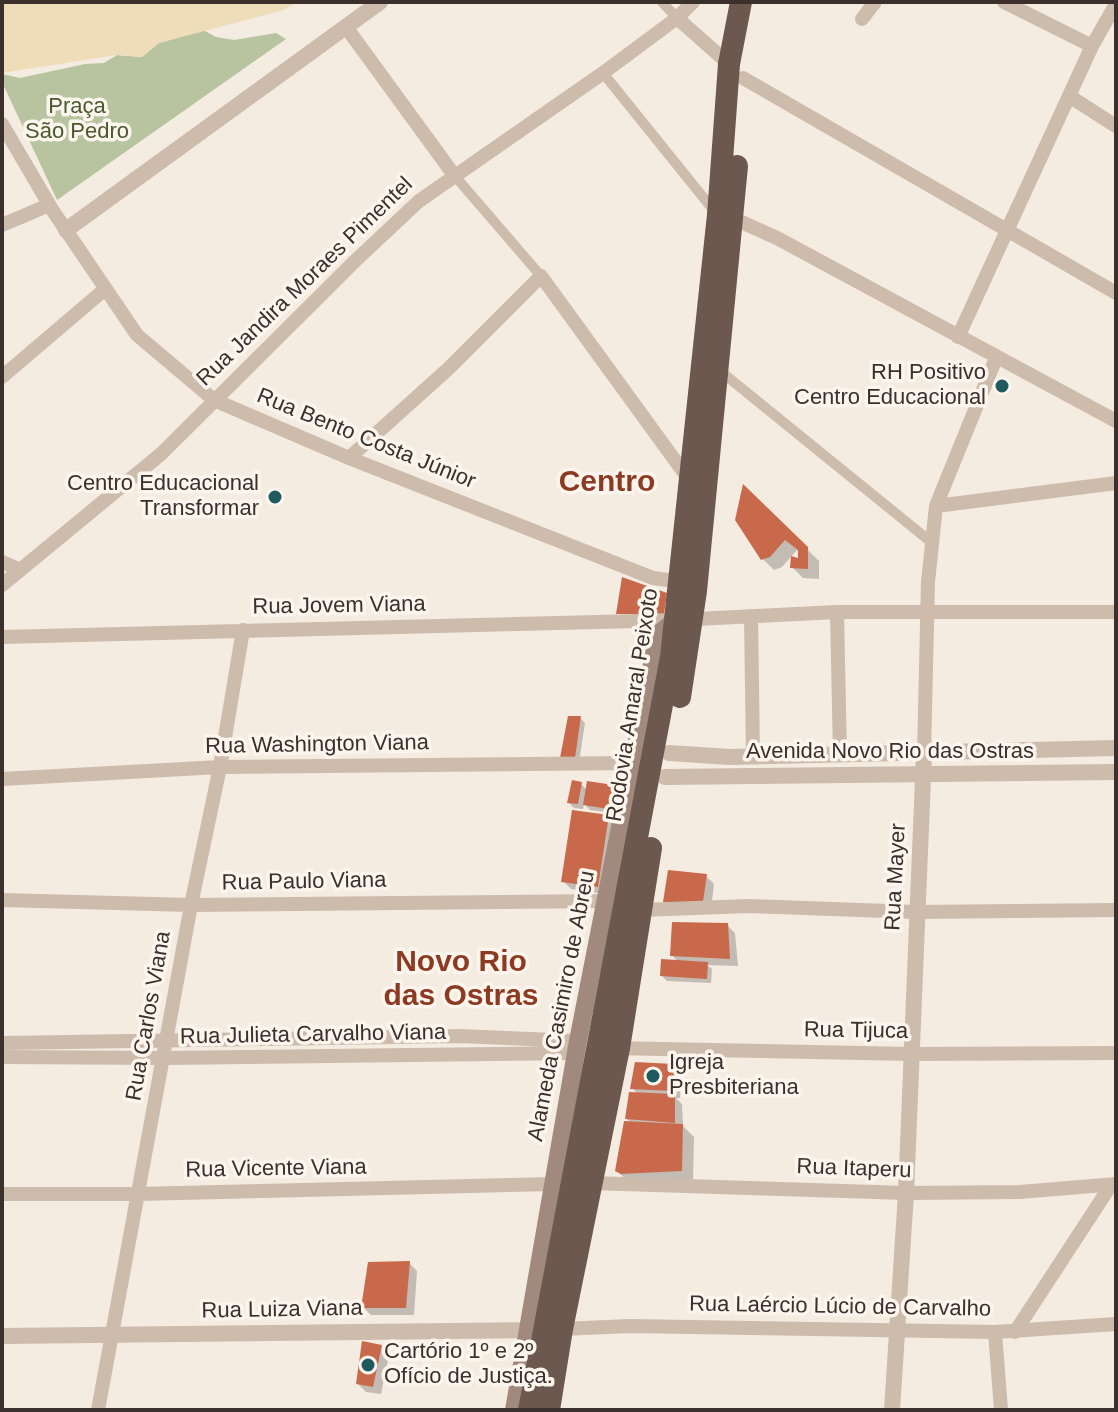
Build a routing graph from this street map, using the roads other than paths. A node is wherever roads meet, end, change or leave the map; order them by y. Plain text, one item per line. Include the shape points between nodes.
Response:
1 (380, 2) edge
2 (662, 2) edge
3 (693, 2) edge
4 (741, 2) edge
5 (754, 2) edge
6 (875, 2) edge
7 (1004, 2) edge
8 (1116, 4) edge
9 (677, 18) junction
10 (862, 19) dead end
11 (346, 27) junction
12 (1092, 46) junction
13 (736, 71) junction
14 (603, 73) junction
15 (1069, 96) junction
16 (2, 124) edge
17 (1116, 126) edge
18 (454, 175) junction
19 (49, 205) junction
20 (726, 216) junction
21 (2, 225) edge
22 (66, 230) junction
23 (1007, 232) junction
24 (541, 276) junction
25 (104, 290) junction
26 (1116, 293) edge
27 (958, 337) junction
28 (996, 358) junction
29 (719, 370) junction
30 (2, 377) edge
31 (214, 400) junction
32 (1116, 421) edge
33 (349, 458) junction
34 (690, 481) junction
35 (1116, 483) edge
36 (936, 506) junction
37 (931, 542) junction
38 (2, 562) edge
39 (20, 570) junction
40 (688, 577) junction
41 (2, 585) edge
42 (837, 612) junction
43 (928, 612) junction
44 (1116, 612) edge
45 (751, 616) junction
46 (684, 620) junction
47 (243, 630) junction
48 (2, 637) edge
49 (1116, 748) edge
50 (669, 753) junction
51 (924, 754) junction
52 (840, 755) junction
53 (753, 757) junction
54 (633, 763) junction
55 (220, 767) junction
56 (1116, 772) edge
57 (923, 775) junction
58 (665, 777) junction
59 (2, 779) edge
60 (2, 900) edge
61 (607, 901) junction
62 (191, 905) junction
63 (640, 910) junction
64 (1116, 910) edge
65 (916, 912) junction
66 (168, 1040) junction
67 (2, 1043) edge
68 (584, 1048) junction
69 (619, 1048) junction
70 (1116, 1053) edge
71 (912, 1054) junction
72 (2, 1057) edge
73 (165, 1058) junction
74 (591, 1183) junction
75 (552, 1184) junction
76 (1114, 1184) edge
77 (906, 1193) junction
78 (2, 1194) edge
79 (137, 1194) junction
80 (1116, 1324) edge
81 (897, 1329) junction
82 (544, 1330) junction
83 (995, 1332) junction
84 (1015, 1332) junction
85 (113, 1334) junction
86 (2, 1336) edge
87 (98, 1410) edge
88 (514, 1410) edge
89 (529, 1410) edge
90 (549, 1410) edge
91 (892, 1410) edge
92 (1001, 1410) edge

1 - 11 street
2 - 9 street
3 - 9 street, Rua Jandira Moraes Pimentel
4 - 13 highway, Rodovia Amaral Peixoto
5 - 13 highway, Rodovia Amaral Peixoto
6 - 10 street
7 - 12 street
8 - 12 street
9 - 13 street
9 - 14 street, Rua Jandira Moraes Pimentel
11 - 18 street
11 - 22 street
12 - 15 street
13 - 20 highway, Rodovia Amaral Peixoto
13 - 23 street
14 - 18 street, Rua Jandira Moraes Pimentel
14 - 20 street
15 - 17 street
15 - 23 street
16 - 19 street, Rua Bento Costa Júnior
18 - 24 street
18 - 31 street, Rua Jandira Moraes Pimentel via 395,223
19 - 21 street
19 - 22 street, Rua Bento Costa Júnior
20 - 27 street via 777,238
20 - 29 highway, Rodovia Amaral Peixoto
20 - 34 highway, Rodovia Amaral Peixoto
22 - 25 street, Rua Bento Costa Júnior
23 - 26 street
23 - 27 street
24 - 33 street
24 - 34 street
25 - 30 street
25 - 31 street, Rua Bento Costa Júnior via 137,335
27 - 28 street
28 - 32 street
28 - 36 street, Rua Mayer
29 - 37 street
29 - 40 highway, Rodovia Amaral Peixoto
31 - 33 street, Rua Bento Costa Júnior
31 - 39 street, Rua Jandira Moraes Pimentel via 161,454
33 - 40 street, Rua Bento Costa Júnior via 653,578
34 - 40 highway, Rodovia Amaral Peixoto
35 - 36 street
36 - 37 street, Rua Mayer
37 - 43 street, Rua Mayer
38 - 39 street
39 - 41 street, Rua Jandira Moraes Pimentel
40 - 46 highway, Rodovia Amaral Peixoto
42 - 43 street, Rua Jovem Viana
42 - 45 street, Rua Jovem Viana
42 - 52 street
43 - 44 street, Rua Jovem Viana
43 - 51 street, Rua Mayer
45 - 46 street, Rua Jovem Viana
45 - 53 street
46 - 47 street, Rua Jovem Viana
46 - 50 highway, Rodovia Amaral Peixoto
46 - 54 main road, Alameda Casimiro de Abreu via 662,631 655,649
46 - 68 highway, Rodovia Amaral Peixoto
47 - 48 street, Rua Jovem Viana
47 - 55 street, Rua Carlos Viana
49 - 51 street, Avenida Novo Rio das Ostras
50 - 53 street, Avenida Novo Rio das Ostras
50 - 58 highway, Rodovia Amaral Peixoto
51 - 52 street, Avenida Novo Rio das Ostras
51 - 57 street, Rua Mayer
52 - 53 street, Avenida Novo Rio das Ostras
54 - 55 street, Rua Washington Viana
54 - 61 main road, Alameda Casimiro de Abreu
55 - 59 street, Rua Washington Viana
55 - 62 street, Rua Carlos Viana
56 - 57 street, Avenida Novo Rio das Ostras
57 - 58 street, Avenida Novo Rio das Ostras
57 - 65 street, Rua Mayer
58 - 63 highway, Rodovia Amaral Peixoto
60 - 62 street, Rua Paulo Viana
61 - 62 street, Rua Paulo Viana
61 - 68 main road, Alameda Casimiro de Abreu
62 - 66 street, Rua Carlos Viana
63 - 65 street via 749,906
63 - 69 highway, Rodovia Amaral Peixoto
64 - 65 street
65 - 71 street, Rua Mayer
66 - 67 street, Rua Julieta Carvalho Viana
66 - 68 street, Rua Julieta Carvalho Viana via 459,1036
66 - 73 street, Rua Carlos Viana
68 - 69 street, Rua Tijuca
68 - 73 street, Rua Julieta Carvalho Viana
68 - 75 main road, Alameda Casimiro de Abreu
68 - 82 highway, Rodovia Amaral Peixoto
69 - 71 street, Rua Tijuca
69 - 74 highway, Rodovia Amaral Peixoto
70 - 71 street, Rua Tijuca
71 - 77 street, Rua Mayer
72 - 73 street, Rua Julieta Carvalho Viana
73 - 79 street, Rua Carlos Viana
74 - 77 street, Rua Itaperu
74 - 82 highway, Rodovia Amaral Peixoto
75 - 79 street, Rua Vicente Viana
75 - 82 main road, Alameda Casimiro de Abreu
76 - 77 street, Rua Itaperu
76 - 84 street
77 - 81 street, Rua Mayer
78 - 79 street, Rua Vicente Viana
79 - 85 street, Rua Carlos Viana
80 - 84 street, Rua Laércio Lúcio de Carvalho
81 - 82 street, Rua Laércio Lúcio de Carvalho
81 - 83 street, Rua Laércio Lúcio de Carvalho
81 - 91 street, Rua Mayer
82 - 85 street, Rua Luiza Viana
82 - 88 main road, Alameda Casimiro de Abreu
82 - 89 highway, Rodovia Amaral Peixoto
82 - 90 highway, Rodovia Amaral Peixoto
83 - 84 street, Rua Laércio Lúcio de Carvalho
83 - 92 street
85 - 86 street, Rua Luiza Viana
85 - 87 street, Rua Carlos Viana

